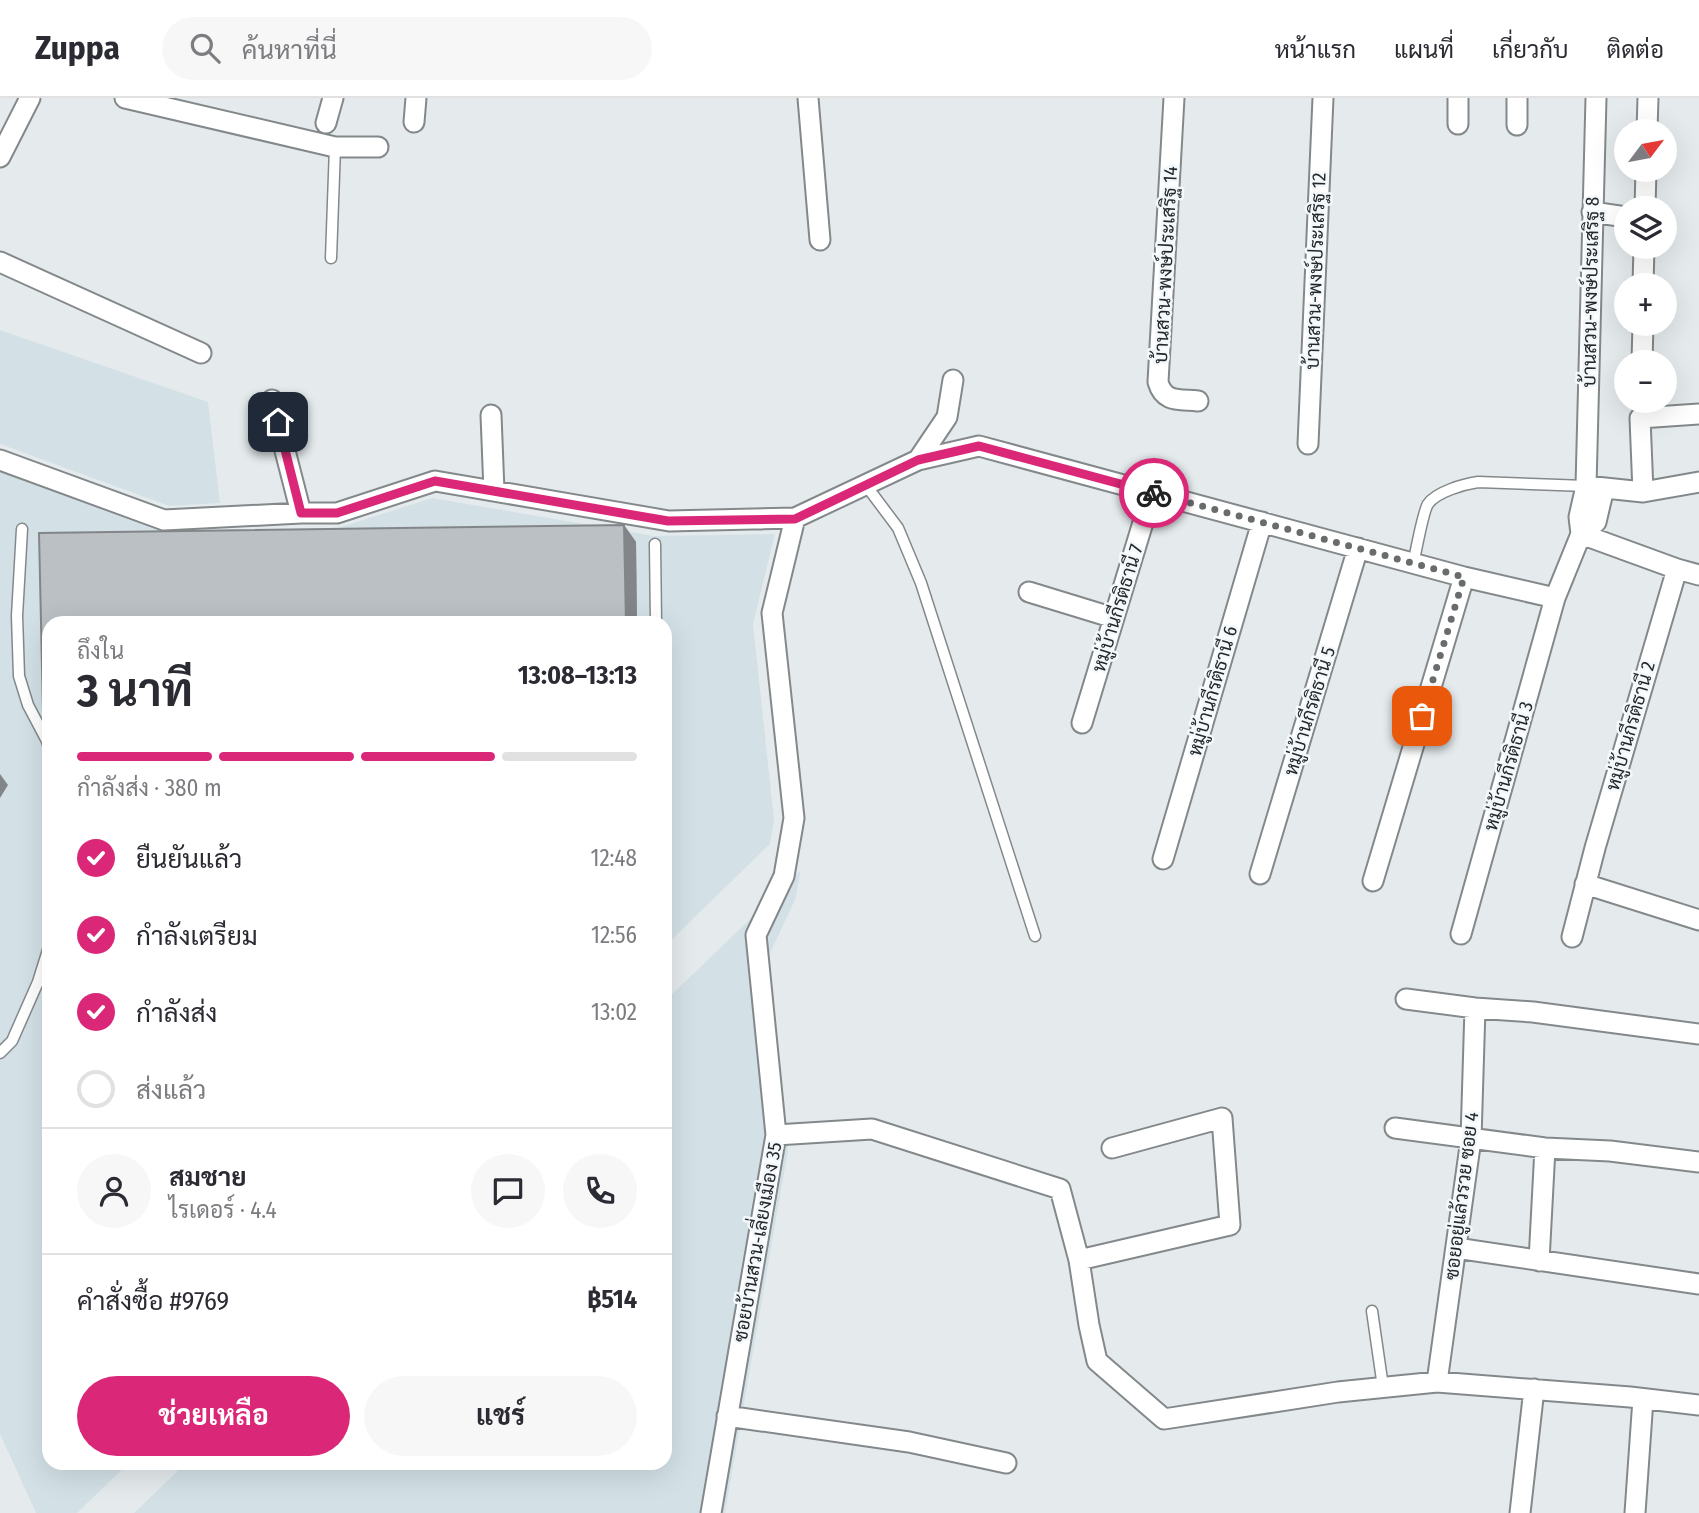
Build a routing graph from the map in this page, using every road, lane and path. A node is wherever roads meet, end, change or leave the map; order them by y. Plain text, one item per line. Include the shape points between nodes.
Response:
1 (30, 98) edge
2 (125, 98) edge
3 (333, 98) edge
4 (415, 98) edge
5 (808, 98) edge
6 (1174, 98) edge
7 (1323, 98) edge
8 (1458, 98) edge
9 (1517, 98) edge
10 (1596, 98) edge
11 (1648, 98) edge
12 (1647, 119) edge
13 (414, 122) dead end
14 (326, 123) dead end
15 (1458, 124) dead end
16 (1517, 125) dead end
17 (335, 147) junction
18 (378, 147) dead end
19 (0, 157) edge
20 (1592, 212) junction
21 (1614, 215) edge
22 (820, 240) dead end
23 (331, 258) dead end
24 (0, 262) edge
25 (201, 354) dead end
26 (953, 380) dead end
27 (272, 400) dead end
28 (1198, 401) dead end
29 (1677, 412) edge
30 (1641, 413) edge
31 (1699, 414) edge
32 (491, 415) dead end
33 (1308, 444) dead end
34 (0, 460) edge
35 (918, 460) junction
36 (1699, 482) edge
37 (865, 484) junction
38 (1595, 487) junction
39 (495, 491) junction
40 (1643, 492) junction
41 (1152, 493) junction
42 (301, 513) junction
43 (795, 519) junction
44 (1262, 522) junction
45 (22, 529) dead end
46 (1581, 534) junction
47 (655, 544) dead end
48 (1358, 548) junction
49 (1413, 564) junction
50 (1677, 569) junction
51 (1699, 575) edge
52 (1464, 577) junction
53 (1029, 592) dead end
54 (1555, 598) junction
55 (656, 616) edge
56 (1114, 618) junction
57 (1082, 723) dead end
58 (42, 732) edge
59 (1163, 859) dead end
60 (1259, 874) dead end
61 (1373, 881) dead end
62 (1585, 884) junction
63 (1699, 920) edge
64 (1461, 934) dead end
65 (1035, 936) dead end
66 (1572, 937) dead end
67 (42, 969) edge
68 (1406, 999) dead end
69 (1475, 1008) junction
70 (1699, 1034) edge
71 (0, 1053) edge
72 (1395, 1128) dead end
73 (776, 1135) junction
74 (1471, 1139) junction
75 (1112, 1148) dead end
76 (1545, 1148) junction
77 (1699, 1162) edge
78 (1456, 1248) junction
79 (1079, 1260) junction
80 (1539, 1261) junction
81 (1699, 1284) edge
82 (1372, 1311) dead end
83 (1437, 1382) junction
84 (1383, 1387) junction
85 (1534, 1389) junction
86 (1643, 1399) junction
87 (1699, 1405) edge
88 (727, 1416) junction
89 (1006, 1463) dead end
90 (711, 1513) edge
91 (1520, 1513) edge
92 (1635, 1513) edge

1 - 19 street
2 - 17 street
3 - 14 street
4 - 13 street
5 - 22 street
6 - 28 street, บ้านสวน-พงษ์ประเสริฐ 14 via 1158,382 1168,398
7 - 33 street, บ้านสวน-พงษ์ประเสริฐ 12
8 - 15 street
9 - 16 street
10 - 20 street, บ้านสวน-พงษ์ประเสริฐ 8
11 - 12 street
17 - 18 street
17 - 23 lane
20 - 21 street
20 - 38 street, บ้านสวน-พงษ์ประเสริฐ 8
24 - 25 street
26 - 35 street via 947,417
27 - 42 street
29 - 31 street
30 - 40 street
32 - 39 street
34 - 42 street via 164,520
35 - 37 street
35 - 41 street via 979,446
36 - 40 street
37 - 43 street
37 - 65 lane via 898,528 921,583
38 - 40 street
38 - 46 street, บ้านสวน-พงษ์ประเสริฐ 8 via 1579,517
38 - 49 lane via 1463,484 1426,505
39 - 42 street via 435,481 337,513
39 - 43 street via 668,521
41 - 44 street
41 - 56 street, หมู่บ้านกีรติธานี 7
43 - 73 street, ซอยบ้านสวน-เลี่ยงเมือง 35 via 772,613 794,818 784,876 756,935
44 - 48 street
44 - 59 street, หมู่บ้านกีรติธานี 6
45 - 58 lane via 19,676
46 - 50 street
46 - 54 street, หมู่บ้านกีรติธานี 3
47 - 55 lane
48 - 49 street
48 - 60 street, หมู่บ้านกีรติธานี 5
49 - 52 street
50 - 51 street
50 - 62 street, หมู่บ้านกีรติธานี 2
52 - 54 street
52 - 61 street
53 - 56 street
54 - 64 street, หมู่บ้านกีรติธานี 3
56 - 57 street, หมู่บ้านกีรติธานี 7
62 - 63 street
62 - 66 street, หมู่บ้านกีรติธานี 2
67 - 71 lane via 12,1041
68 - 69 street
69 - 70 street
69 - 74 street, ซอยอยู่แล้วรวย ซอย 4
72 - 74 street
73 - 79 street via 872,1129 1060,1189
73 - 88 street, ซอยบ้านสวน-เลี่ยงเมือง 35
74 - 76 street
74 - 78 street, ซอยอยู่แล้วรวย ซอย 4
75 - 79 street via 1222,1118 1230,1225
76 - 77 street
76 - 80 street
78 - 80 street
78 - 83 street, ซอยอยู่แล้วรวย ซอย 4
79 - 84 street via 1097,1361 1164,1419
80 - 81 street
82 - 84 lane
83 - 84 street
83 - 85 street
85 - 86 street
85 - 91 street
86 - 87 street
86 - 92 street
88 - 89 street via 909,1442
88 - 90 street, ซอยบ้านสวน-เลี่ยงเมือง 35

